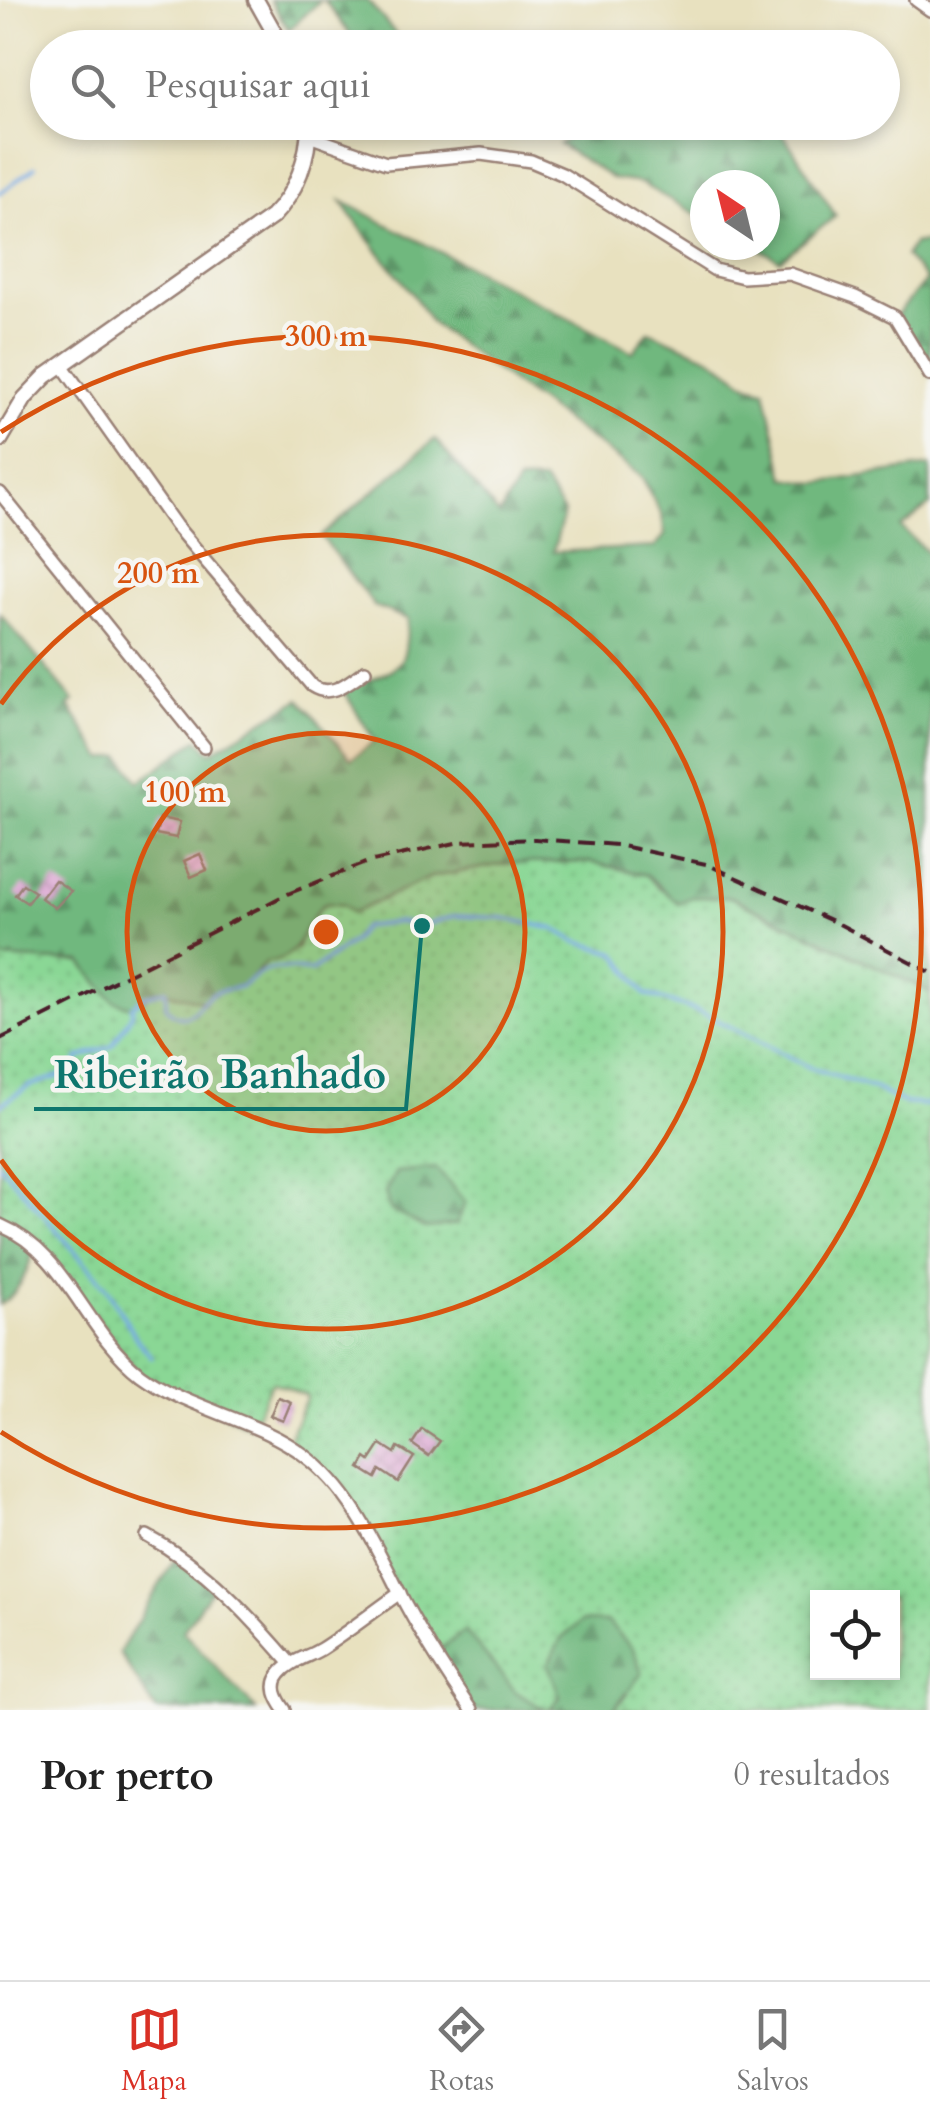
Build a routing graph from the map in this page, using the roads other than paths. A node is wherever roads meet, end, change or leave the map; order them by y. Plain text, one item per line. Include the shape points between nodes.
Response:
1 (256, 0) edge
2 (916, 0) edge
3 (930, 10) edge
4 (274, 30) edge
5 (307, 140) edge
6 (334, 140) edge
7 (62, 366) junction
8 (930, 375) edge
9 (0, 440) edge
10 (0, 493) edge
11 (365, 671) dead end
12 (204, 747) dead end
13 (0, 1225) edge
14 (147, 1536) dead end
15 (400, 1593) junction
16 (292, 1664) junction
17 (285, 1710) edge
18 (471, 1710) edge

1 - 4 street
2 - 3 street
5 - 7 street via 284,206
6 - 8 street via 386,163 518,156 562,174 715,270 743,277 790,274 895,317
7 - 9 street via 25,398
7 - 11 street via 176,526 312,686 330,692
10 - 12 street
13 - 15 street via 47,1258 140,1374 287,1443 321,1469 384,1558
14 - 16 street via 229,1596
15 - 16 street
15 - 18 street
16 - 17 street via 274,1684

